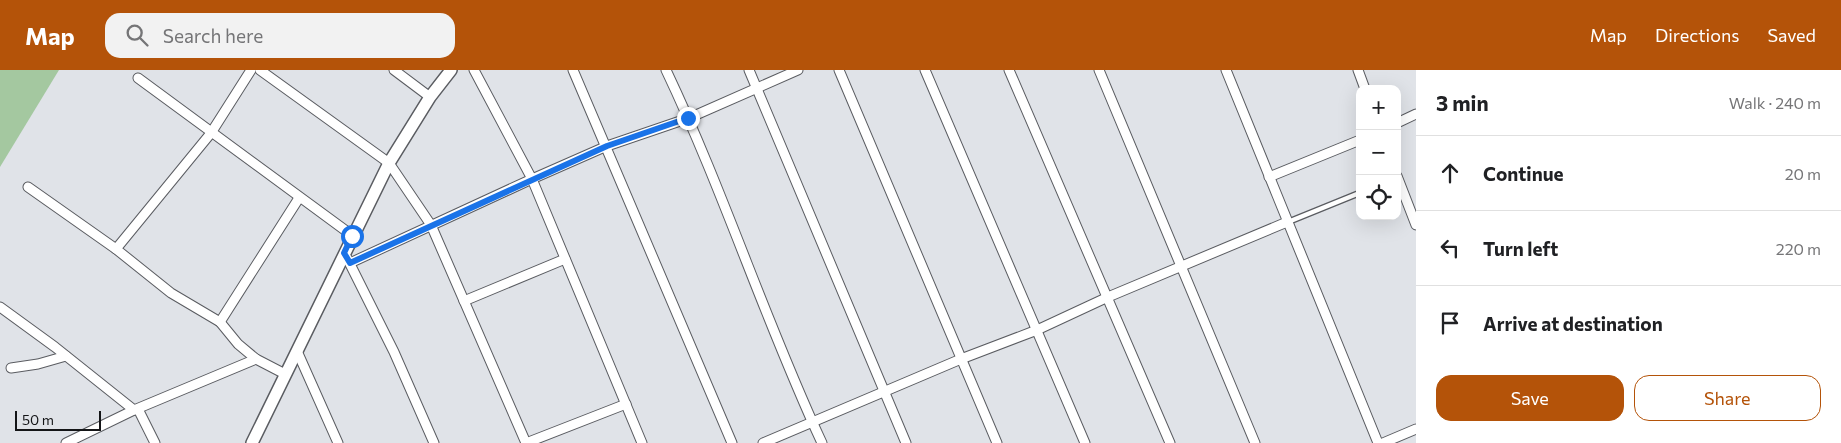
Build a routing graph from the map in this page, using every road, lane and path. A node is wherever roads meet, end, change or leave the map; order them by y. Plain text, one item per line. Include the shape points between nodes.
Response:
1 (251, 70) edge
2 (260, 70) edge
3 (394, 70) edge
4 (451, 70) edge
5 (474, 70) edge
6 (573, 70) edge
7 (666, 70) edge
8 (748, 70) edge
9 (798, 70) edge
10 (839, 70) edge
11 (925, 70) edge
12 (1009, 70) edge
13 (1099, 70) edge
14 (1226, 70) edge
15 (1358, 70) edge
16 (138, 78) dead end
17 (1364, 85) edge
18 (756, 88) junction
19 (430, 98) junction
20 (1416, 114) edge
21 (688, 118) junction
22 (1401, 121) edge
23 (211, 133) junction
24 (1356, 142) edge
25 (607, 146) junction
26 (389, 163) junction
27 (1269, 176) junction
28 (532, 179) junction
29 (1401, 186) edge
30 (28, 187) dead end
31 (1356, 194) edge
32 (299, 198) junction
33 (1287, 222) junction
34 (431, 225) junction
35 (1416, 225) edge
36 (352, 236) junction
37 (116, 249) junction
38 (347, 258) junction
39 (566, 259) junction
40 (1181, 266) junction
41 (1108, 297) junction
42 (464, 302) junction
43 (0, 307) edge
44 (220, 322) junction
45 (1037, 330) junction
46 (297, 351) junction
47 (66, 356) junction
48 (256, 359) junction
49 (961, 359) junction
50 (11, 368) dead end
51 (284, 374) junction
52 (884, 393) junction
53 (626, 404) junction
54 (136, 410) junction
55 (813, 423) junction
56 (1416, 429) edge
57 (66, 443) edge
58 (155, 443) edge
59 (252, 443) edge
60 (338, 443) edge
61 (434, 443) edge
62 (526, 443) edge
63 (642, 443) edge
64 (732, 443) edge
65 (763, 443) edge
66 (822, 443) edge
67 (906, 443) edge
68 (996, 443) edge
69 (1085, 443) edge
70 (1170, 443) edge
71 (1255, 443) edge
72 (1378, 443) edge
73 (1383, 443) edge

1 - 23 street
2 - 26 street
3 - 19 street
4 - 19 street
5 - 28 street
6 - 25 street
7 - 21 street
8 - 18 street
9 - 18 street
10 - 49 street
11 - 45 street
12 - 41 street
13 - 40 street
14 - 27 street
15 - 17 street
16 - 23 street
18 - 21 street
18 - 52 street
19 - 26 street
20 - 22 street
21 - 25 street
21 - 55 street
23 - 32 street
23 - 37 street
24 - 27 street
25 - 28 street
25 - 64 street
26 - 34 street
26 - 36 street
27 - 33 street
28 - 34 street
28 - 39 street
29 - 35 street
30 - 37 street
31 - 33 lane
32 - 36 street
32 - 44 street
33 - 40 street
33 - 72 street
34 - 38 street
34 - 42 street
36 - 38 street
37 - 44 street via 171,293
38 - 46 street
38 - 61 street via 394,352
39 - 42 street
39 - 53 street
40 - 41 street
40 - 71 street
41 - 45 street
41 - 70 street
42 - 62 street
43 - 47 street
44 - 48 street
45 - 49 street
45 - 69 street
46 - 51 street
46 - 60 street
47 - 50 street
47 - 54 street
48 - 51 street
48 - 54 street
49 - 52 street
49 - 68 street
51 - 59 street
52 - 55 street
52 - 67 street
53 - 62 street
53 - 63 street
54 - 57 street
54 - 58 street
55 - 65 street
55 - 66 street
56 - 73 street

